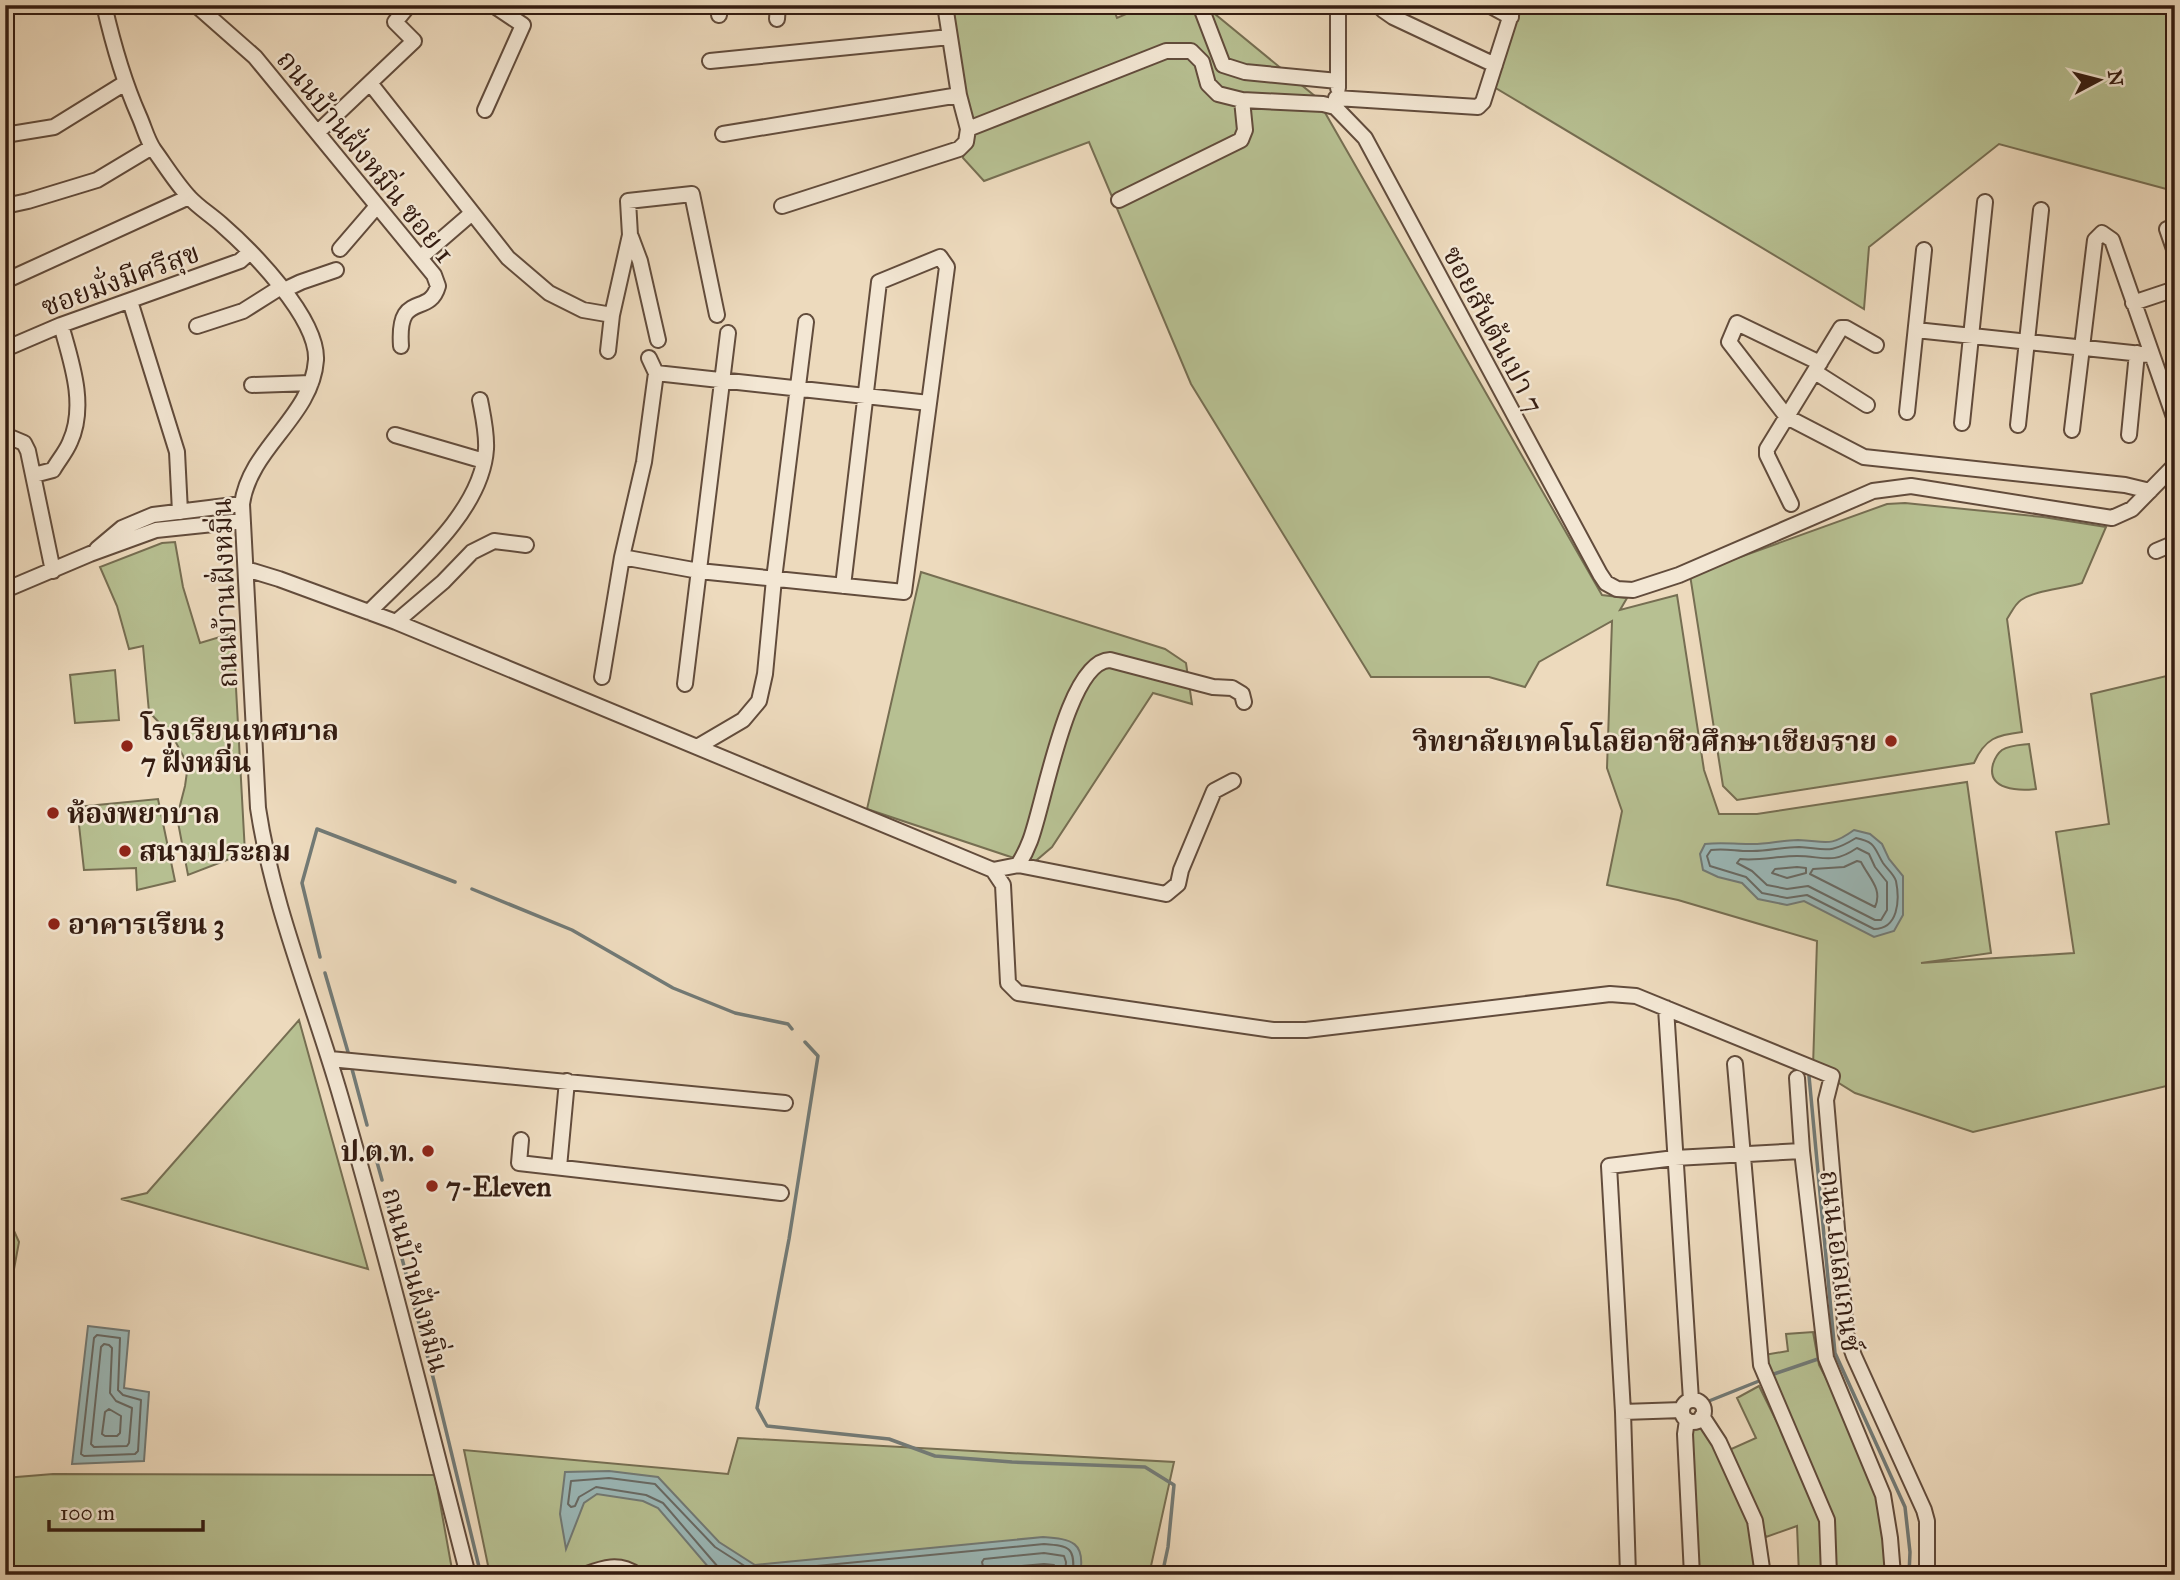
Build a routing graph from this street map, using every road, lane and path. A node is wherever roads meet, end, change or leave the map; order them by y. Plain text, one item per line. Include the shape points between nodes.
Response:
1 (104, 5) edge
2 (196, 5) edge
3 (408, 5) edge
4 (493, 5) edge
5 (945, 5) edge
6 (1200, 5) edge
7 (1338, 5) edge
8 (1382, 5) edge
9 (1489, 5) edge
10 (1512, 11) edge
11 (950, 37) junction
12 (710, 61) dead end
13 (1495, 65) junction
14 (1338, 81) junction
15 (125, 83) junction
16 (370, 83) junction
17 (959, 95) junction
18 (1242, 100) junction
19 (1336, 103) junction
20 (485, 110) dead end
21 (968, 129) junction
22 (318, 132) junction
23 (723, 134) dead end
24 (5, 135) edge
25 (152, 147) junction
26 (189, 197) junction
27 (1119, 200) dead end
28 (1985, 202) dead end
29 (5, 205) edge
30 (377, 206) junction
31 (782, 206) dead end
32 (2041, 211) dead end
33 (472, 212) junction
34 (2166, 229) dead end
35 (630, 235) junction
36 (340, 248) dead end
37 (1924, 250) dead end
38 (250, 252) junction
39 (2175, 252) edge
40 (421, 257) junction
41 (336, 270) dead end
42 (5, 281) edge
43 (283, 289) junction
44 (2175, 289) edge
45 (130, 302) junction
46 (2133, 303) junction
47 (612, 315) junction
48 (717, 315) dead end
49 (806, 322) dead end
50 (61, 325) junction
51 (197, 326) dead end
52 (1916, 330) junction
53 (728, 333) dead end
54 (1971, 336) junction
55 (658, 340) dead end
56 (2027, 342) junction
57 (1876, 345) dead end
58 (401, 346) dead end
59 (2081, 348) junction
60 (5, 349) edge
61 (608, 351) dead end
62 (2144, 354) junction
63 (649, 358) dead end
64 (1818, 368) junction
65 (656, 373) junction
66 (722, 380) junction
67 (311, 383) junction
68 (252, 384) dead end
69 (799, 388) junction
70 (865, 396) junction
71 (2171, 396) edge
72 (481, 400) dead end
73 (929, 403) junction
74 (1867, 405) dead end
75 (1907, 412) dead end
76 (1787, 417) junction
77 (2175, 420) edge
78 (1962, 424) dead end
79 (2018, 425) dead end
80 (2072, 430) dead end
81 (5, 435) edge
82 (395, 435) dead end
83 (2129, 435) dead end
84 (484, 461) junction
85 (2175, 465) edge
86 (34, 475) junction
87 (2150, 491) junction
88 (242, 504) junction
89 (1791, 504) dead end
90 (180, 512) junction
91 (242, 521) junction
92 (2175, 543) edge
93 (526, 545) dead end
94 (2156, 551) dead end
95 (90, 554) junction
96 (622, 557) junction
97 (246, 569) junction
98 (53, 571) junction
99 (699, 572) junction
100 (774, 579) junction
101 (843, 586) junction
102 (5, 590) edge
103 (369, 612) junction
104 (396, 622) junction
105 (602, 677) dead end
106 (684, 684) dead end
107 (1244, 702) dead end
108 (697, 747) junction
109 (1233, 781) dead end
110 (1018, 865) junction
111 (993, 870) junction
112 (1666, 1008) junction
113 (330, 1059) junction
114 (1735, 1064) dead end
115 (1797, 1078) dead end
116 (567, 1081) junction
117 (785, 1103) dead end
118 (521, 1140) dead end
119 (1802, 1152) junction
120 (1741, 1155) junction
121 (1675, 1158) junction
122 (559, 1167) junction
123 (781, 1193) dead end
124 (1687, 1410) junction
125 (1623, 1412) junction
126 (468, 1575) edge
127 (584, 1575) edge
128 (637, 1575) edge
129 (1628, 1575) edge
130 (1692, 1575) edge
131 (1763, 1575) edge
132 (1829, 1575) edge
133 (1893, 1575) edge
134 (1927, 1575) edge

1 - 15 street, ถนนบ้านฝั่งหมิ่น
2 - 22 street, ถนนบ้านฝั่งหมิ่น ซอย 1 via 255,57
3 - 16 street via 395,22 414,41
4 - 20 street via 523,26
5 - 11 street
6 - 14 street via 1223,65 1245,72
7 - 14 street
8 - 13 street via 1393,17
9 - 10 street
10 - 13 street
11 - 12 street
11 - 17 street
13 - 19 street via 1483,102 1474,108
14 - 19 street
15 - 24 street via 60,124
15 - 25 street, ถนนบ้านฝั่งหมิ่น
16 - 22 street
16 - 33 street
17 - 21 street
17 - 23 street
18 - 19 street
18 - 21 street via 1218,94 1191,51 1166,51
18 - 27 street via 1245,130 1241,140
19 - 87 street, ซอยสันต้นเปา 7 via 1365,138 1600,574 1617,589 1633,590 1679,575 1873,491 1911,486 2112,518 2132,509
21 - 31 street via 966,142 959,149
22 - 30 street, ถนนบ้านฝั่งหมิ่น ซอย 1
25 - 26 street, ถนนบ้านฝั่งหมิ่น
25 - 29 street via 97,180
26 - 38 street, ถนนบ้านฝั่งหมิ่น
26 - 42 street
28 - 54 street
30 - 36 street
30 - 40 street, ถนนบ้านฝั่งหมิ่น ซอย 1
32 - 56 street
33 - 40 street
33 - 47 street via 509,258 549,293 583,310
34 - 39 street
35 - 47 street
35 - 48 street via 628,201 692,194
35 - 55 street
37 - 52 street
38 - 43 street, ถนนบ้านฝั่งหมิ่น
38 - 45 street, ซอยมั่งมีศรีสุข via 240,261
40 - 58 street, ถนนบ้านฝั่งหมิ่น ซอย 1 via 438,286 433,296 404,314
41 - 43 street
43 - 51 street via 243,311
43 - 67 street, ถนนบ้านฝั่งหมิ่น via 313,340 316,360
44 - 46 street
45 - 50 street, ซอยมั่งมีศรีสุข
45 - 90 street via 177,452
46 - 59 street via 2112,240 2098,234
46 - 62 street
47 - 61 street
49 - 69 street
50 - 60 street, ซอยมั่งมีศรีสุข
50 - 86 street via 74,373 78,414 70,442 52,470
52 - 54 street
52 - 75 street
53 - 66 street
54 - 56 street
54 - 78 street
56 - 59 street
56 - 79 street
57 - 64 street via 1841,328
59 - 62 street
59 - 80 street
62 - 71 street
62 - 83 street
63 - 65 street
64 - 74 street
64 - 76 street
64 - 76 street via 1737,323 1729,342
65 - 66 street
65 - 96 street via 644,462
66 - 69 street
66 - 99 street
67 - 68 street
67 - 88 street, ถนนบ้านฝั่งหมิ่น via 253,468 244,485
69 - 70 street
69 - 100 street
70 - 73 street
70 - 73 street via 879,282 940,257 947,267
70 - 101 street
71 - 77 street
72 - 84 street
73 - 101 street via 904,593
76 - 87 street via 1864,457
76 - 89 street via 1767,449
81 - 86 street via 24,443
82 - 84 street
84 - 103 street via 479,481 458,519
85 - 87 street
86 - 98 street
88 - 90 street
88 - 91 street, ถนนบ้านฝั่งหมิ่น
90 - 95 street via 153,515 122,528
91 - 95 street via 156,530
91 - 97 street, ถนนบ้านฝั่งหมิ่น
92 - 94 street
93 - 104 street via 494,541 471,552
95 - 98 street
96 - 99 street
96 - 105 street
97 - 103 street
97 - 113 street, ถนนบ้านฝั่งหมิ่น via 264,848
98 - 102 street
99 - 100 street
99 - 106 street
100 - 101 street
100 - 108 street via 759,701 743,720
103 - 104 street
104 - 108 street
107 - 110 street via 1242,694 1232,688 1110,660 1093,666 1065,720 1031,839
108 - 111 street
109 - 110 street via 1214,791 1178,884 1166,894
110 - 111 street
111 - 112 street via 1003,885 1007,983 1017,993 1273,1030 1306,1030 1610,994 1636,996
112 - 121 street
112 - 134 street via 1832,1076 1826,1100 1846,1334 1924,1510
113 - 116 street
113 - 126 street, ถนนบ้านฝั่งหมิ่น
114 - 120 street
115 - 119 street, ถนน เอเลแกนซ์
116 - 117 street
116 - 122 street
118 - 122 street via 519,1163
119 - 120 street, ถนน เอเลแกนซ์
119 - 133 street, ถนน เอเลแกนซ์ via 1826,1358 1883,1495
120 - 121 street, ถนน เอเลแกนซ์
120 - 132 street via 1761,1365 1827,1520
121 - 124 street
121 - 125 street, ถนน เอเลแกนซ์ via 1609,1166
122 - 123 street
124 - 125 street
124 - 130 street
124 - 131 street via 1697,1400 1702,1405 1702,1416 1755,1521
125 - 129 street, ถนน เอเลแกนซ์
127 - 128 street via 605,1567 628,1568

